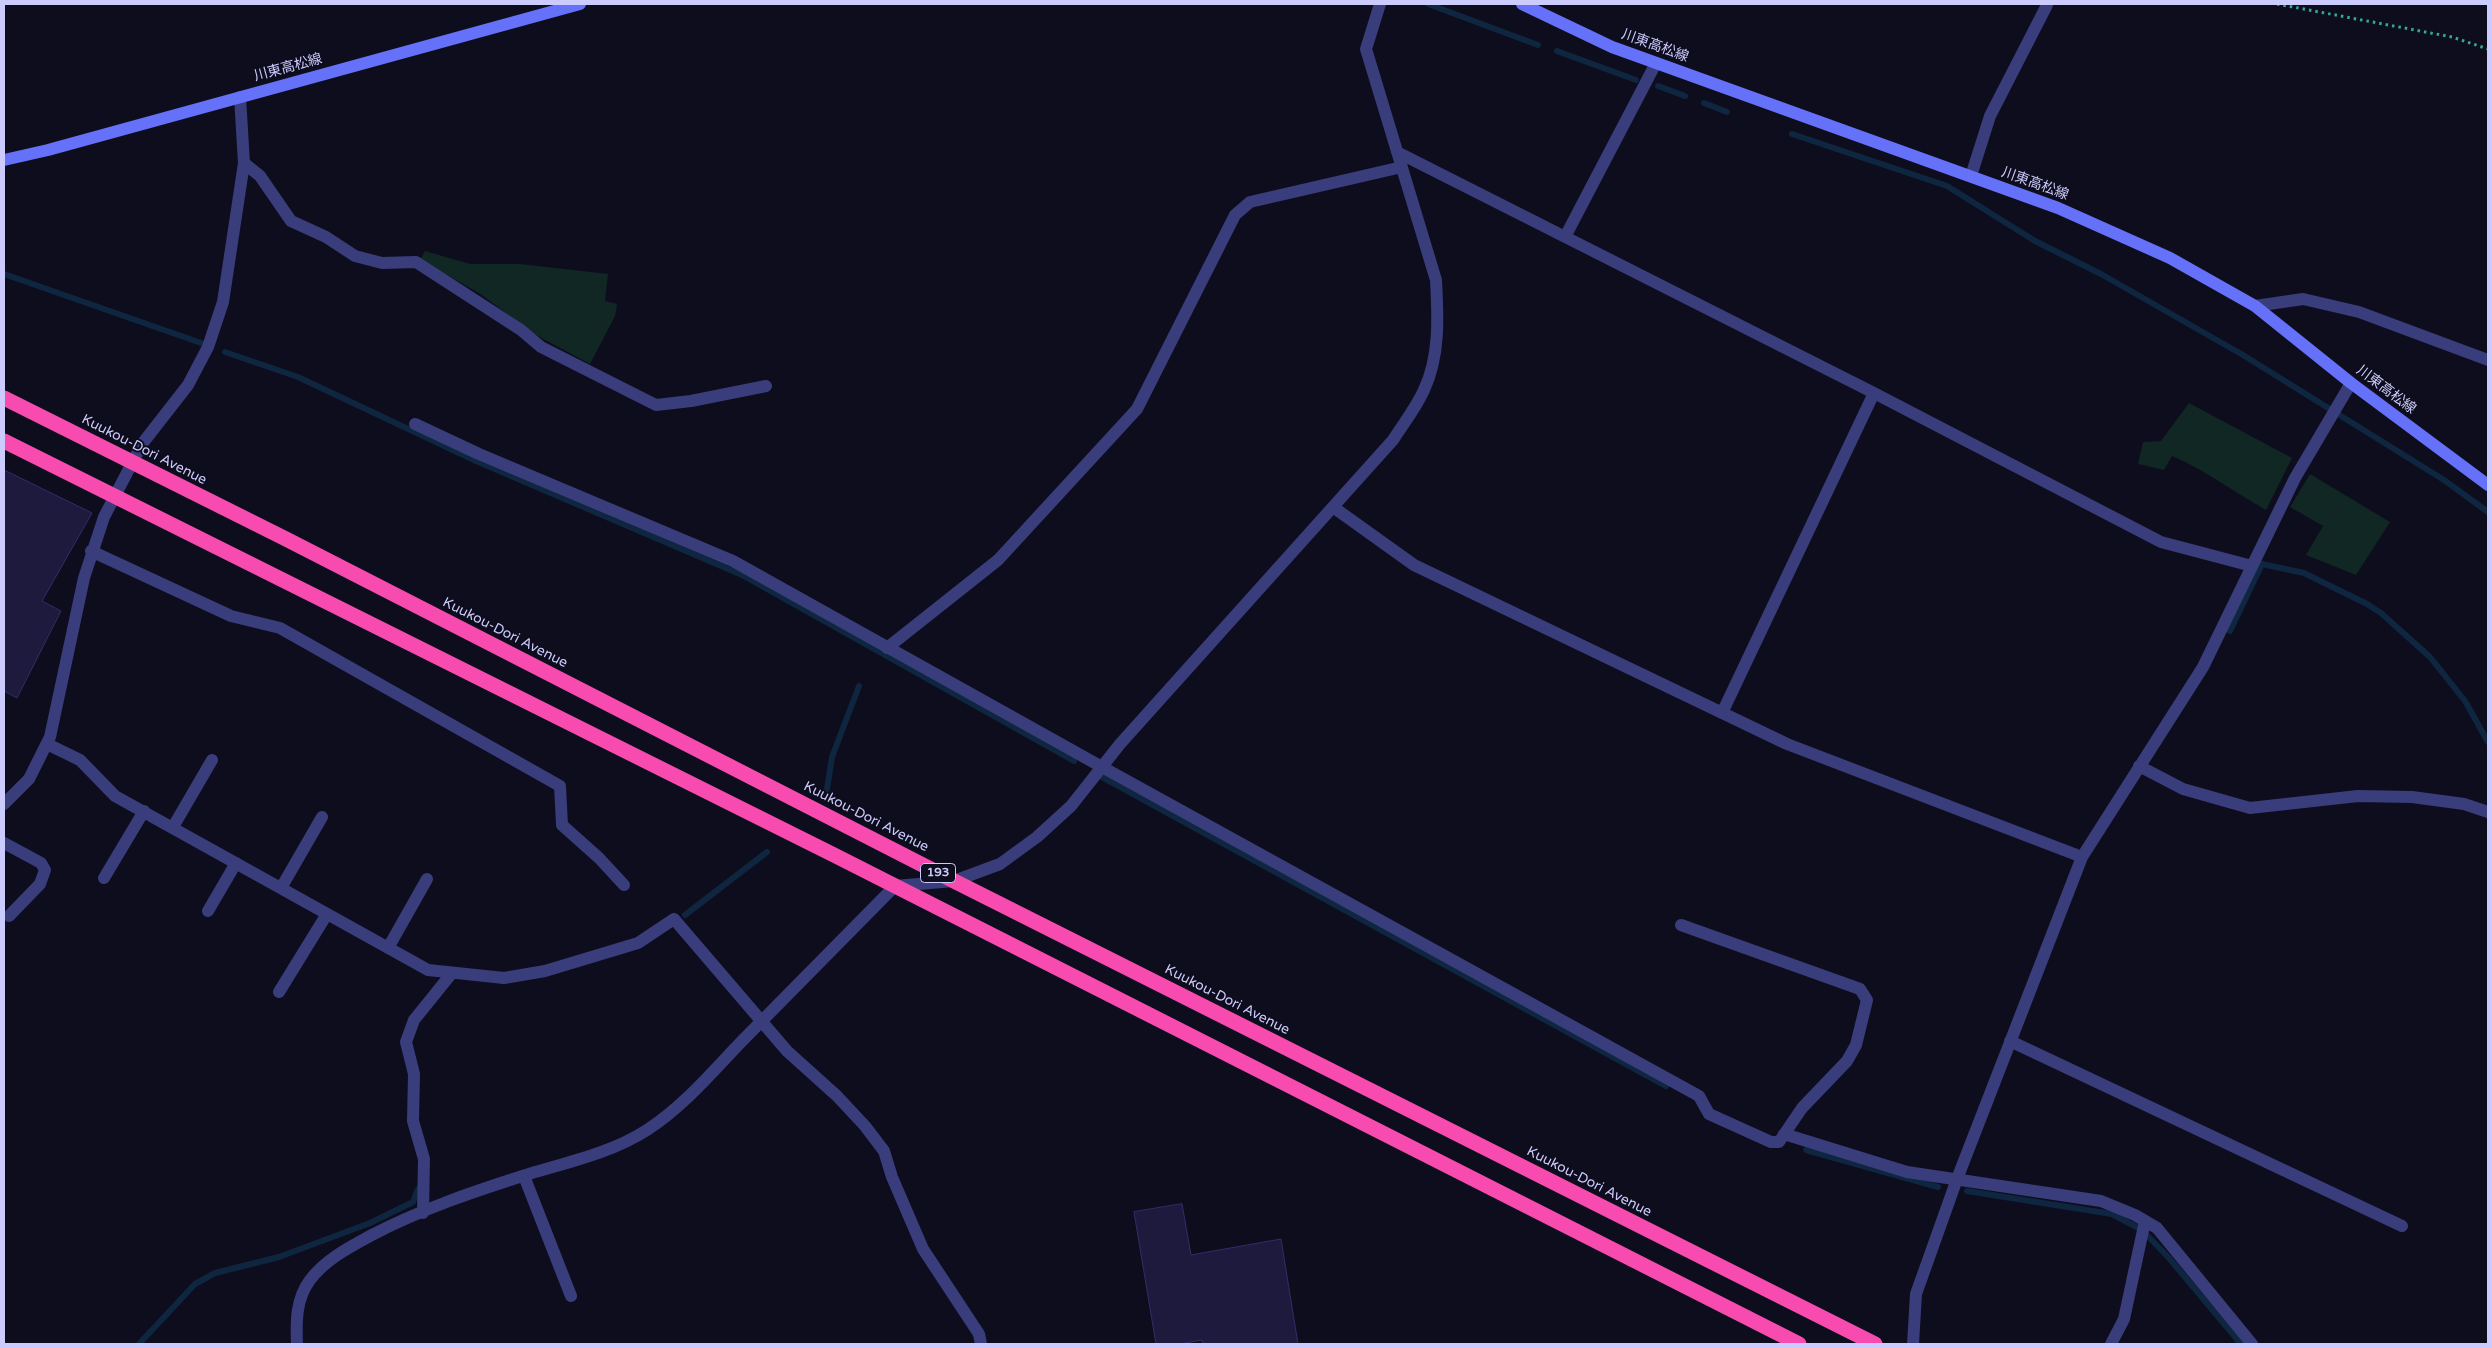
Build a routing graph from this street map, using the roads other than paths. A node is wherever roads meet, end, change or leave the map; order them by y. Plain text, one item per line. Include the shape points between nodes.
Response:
1 (580, 4) edge
2 (1380, 4) edge
3 (1522, 4) edge
4 (2047, 5) dead end
5 (1656, 63) junction
6 (240, 97) junction
7 (1397, 152) junction
8 (4, 160) edge
9 (244, 163) junction
10 (1402, 167) junction
11 (1971, 176) junction
12 (1565, 237) junction
13 (2255, 306) junction
14 (2488, 360) edge
15 (2352, 383) junction
16 (766, 386) dead end
17 (1874, 393) junction
18 (4, 398) edge
19 (415, 424) dead end
20 (4, 441) edge
21 (133, 462) junction
22 (2488, 485) edge
23 (115, 497) junction
24 (1333, 507) junction
25 (91, 551) junction
26 (2252, 566) junction
27 (888, 648) junction
28 (1722, 713) junction
29 (47, 744) junction
30 (212, 760) dead end
31 (2140, 766) junction
32 (1102, 768) junction
33 (4, 804) edge
34 (144, 812) junction
35 (2488, 812) edge
36 (322, 818) dead end
37 (173, 827) junction
38 (4, 843) edge
39 (2082, 857) junction
40 (236, 863) junction
41 (104, 878) dead end
42 (427, 879) dead end
43 (954, 881) junction
44 (624, 885) dead end
45 (895, 886) junction
46 (281, 888) junction
47 (208, 911) dead end
48 (327, 914) junction
49 (9, 916) dead end
50 (1681, 925) dead end
51 (388, 948) junction
52 (452, 973) junction
53 (279, 992) dead end
54 (763, 1020) junction
55 (2010, 1041) junction
56 (1784, 1134) junction
57 (524, 1176) junction
58 (1956, 1179) junction
59 (423, 1213) junction
60 (2145, 1221) junction
61 (2402, 1226) dead end
62 (571, 1296) dead end
63 (297, 1344) edge
64 (981, 1344) edge
65 (1798, 1344) edge
66 (1875, 1344) edge
67 (1913, 1344) edge
68 (2111, 1344) edge
69 (2252, 1344) edge

1 - 6 main road, 川東高松線
2 - 7 street via 1366,49
3 - 5 main road, 川東高松線 via 1612,47
4 - 11 street via 1990,116
5 - 11 main road, 川東高松線
5 - 12 street
6 - 8 main road, 川東高松線
6 - 9 street
7 - 10 street
7 - 12 street
9 - 16 street via 260,176 291,222 326,237 355,256 382,264 416,262 521,330 540,347 656,405
9 - 21 street via 223,302 208,347 188,385 142,444
10 - 24 street via 1436,280 1438,320 1435,357 1424,390 1393,440
10 - 27 street via 1250,202 1235,215 1137,409 998,560
11 - 13 main road, 川東高松線 via 2058,208 2170,258
12 - 17 street
13 - 14 street via 2303,299 2359,312
13 - 15 main road, 川東高松線
15 - 22 main road, 川東高松線
15 - 26 street via 2294,478
17 - 26 street via 2160,542
17 - 28 street
18 - 21 highway, Kuukou-Dori Avenue / 193
19 - 27 street via 733,561
20 - 23 highway, 193
21 - 23 street
21 - 43 highway, Kuukou-Dori Avenue / 193
23 - 25 street
23 - 45 highway, 193
24 - 28 street via 1414,565
24 - 32 street
25 - 29 street via 57,713
25 - 44 street via 231,616 280,628 560,786 562,825
26 - 31 street via 2203,667
27 - 32 street
28 - 39 street via 1786,744
29 - 33 street via 29,779
29 - 34 street via 80,760 115,796
30 - 37 street
31 - 35 street via 2183,789 2250,808 2358,796 2412,797 2464,804
31 - 39 street
32 - 43 street via 1072,806 1037,837 1000,864
32 - 56 street via 1699,1096 1709,1114 1771,1142 1779,1142
34 - 37 street
34 - 41 street
36 - 46 street
37 - 40 street
38 - 49 street via 41,863 45,870 40,884
39 - 55 street
40 - 46 street
40 - 47 street
42 - 51 street
43 - 45 street
43 - 66 highway, Kuukou-Dori Avenue / 193
45 - 54 street
45 - 65 highway, 193
46 - 48 street
48 - 51 street
48 - 53 street
50 - 56 street via 1860,989 1867,1000 1856,1045 1847,1061 1802,1108
51 - 52 street via 428,970
52 - 54 street via 504,978 546,971 638,942 674,919
52 - 59 street via 414,1020 406,1042 414,1074 413,1121 424,1159
54 - 57 street via 703,1081 647,1130 604,1150
54 - 64 street via 787,1051 866,1126 884,1151 923,1249 979,1334
55 - 58 street
55 - 61 street
56 - 58 street via 1907,1172
57 - 59 street
57 - 62 street
58 - 60 street via 2101,1201
58 - 67 street via 1916,1294
59 - 63 street via 387,1227 321,1267 300,1299 296,1315
60 - 68 street via 2124,1319
60 - 69 street via 2157,1228

